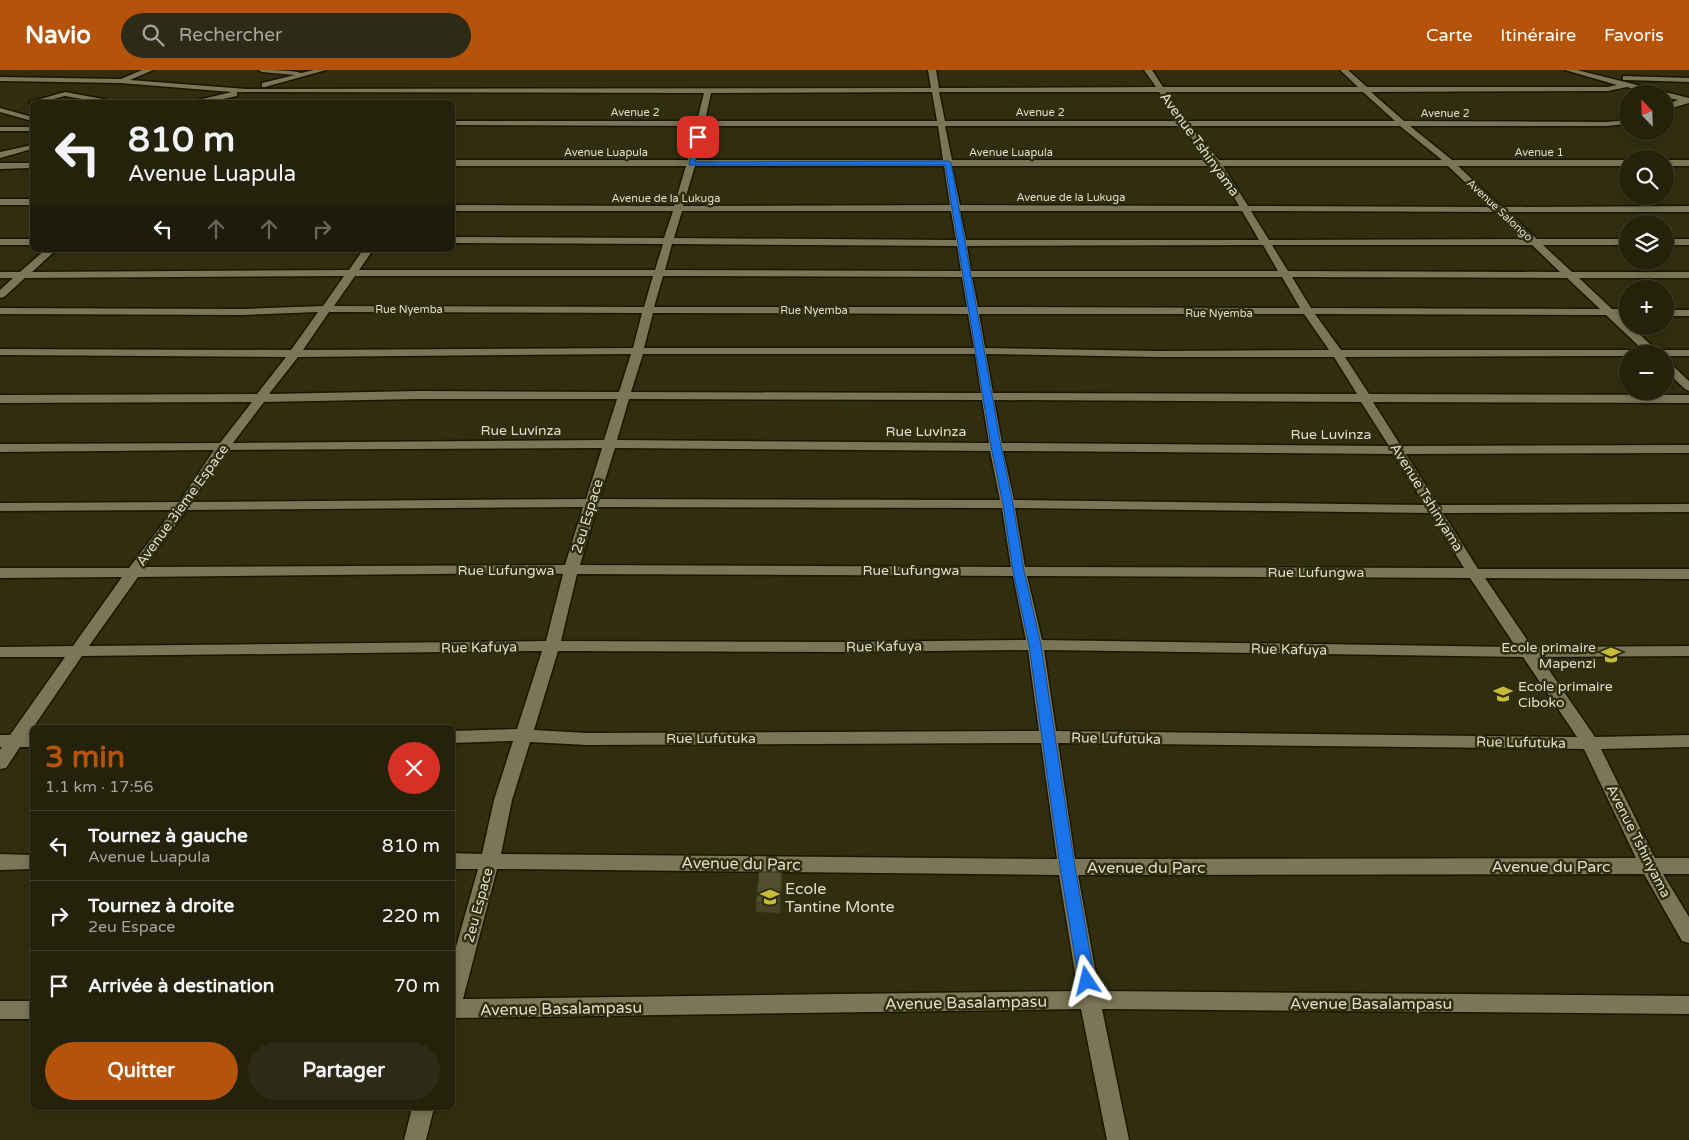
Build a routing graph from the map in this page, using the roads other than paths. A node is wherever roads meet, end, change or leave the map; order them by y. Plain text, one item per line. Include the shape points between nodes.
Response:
1 (14, 70) edge
2 (149, 70) edge
3 (262, 70) edge
4 (322, 70) edge
5 (932, 70) edge
6 (1148, 70) edge
7 (1344, 70) edge
8 (1569, 70) edge
9 (307, 74) junction
10 (0, 77) edge
11 (1604, 79) junction
12 (1689, 80) edge
13 (120, 81) junction
14 (1626, 85) edge
15 (1619, 87) edge
16 (936, 89) junction
17 (708, 90) junction
18 (1160, 90) junction
19 (1365, 90) junction
20 (246, 91) junction
21 (1674, 96) edge
22 (42, 100) edge
23 (97, 100) edge
24 (209, 100) edge
25 (1688, 100) edge
26 (27, 104) edge
27 (1674, 105) edge
28 (1, 111) edge
29 (30, 118) edge
30 (1619, 122) edge
31 (701, 123) junction
32 (942, 123) junction
33 (1183, 123) junction
34 (1402, 124) junction
35 (455, 125) edge
36 (0, 129) edge
37 (30, 129) edge
38 (30, 147) edge
39 (0, 148) edge
40 (23, 149) junction
41 (0, 155) edge
42 (455, 163) edge
43 (948, 163) junction
44 (1450, 163) junction
45 (1619, 163) edge
46 (1674, 163) edge
47 (1689, 163) edge
48 (691, 164) junction
49 (1218, 164) junction
50 (0, 166) edge
51 (30, 166) edge
52 (0, 202) edge
53 (30, 202) edge
54 (455, 208) edge
55 (956, 208) junction
56 (1689, 209) edge
57 (677, 210) junction
58 (1247, 210) junction
59 (1498, 210) junction
60 (455, 240) edge
61 (668, 241) junction
62 (0, 242) edge
63 (30, 242) edge
64 (1266, 242) junction
65 (1535, 242) junction
66 (1619, 242) edge
67 (1674, 242) edge
68 (1689, 242) edge
69 (962, 243) junction
70 (49, 252) edge
71 (367, 252) edge
72 (352, 273) junction
73 (658, 273) junction
74 (966, 273) junction
75 (1285, 274) junction
76 (0, 275) edge
77 (23, 275) junction
78 (1569, 275) junction
79 (1689, 275) edge
80 (0, 295) edge
81 (327, 309) junction
82 (648, 310) junction
83 (973, 310) junction
84 (0, 311) edge
85 (1308, 312) junction
86 (1610, 312) junction
87 (1619, 312) edge
88 (1674, 313) edge
89 (1689, 313) edge
90 (1645, 345) edge
91 (638, 351) junction
92 (980, 351) junction
93 (0, 352) edge
94 (295, 353) junction
95 (1337, 353) junction
96 (1619, 353) edge
97 (1674, 353) edge
98 (1689, 353) edge
99 (1674, 373) edge
100 (1689, 387) edge
101 (624, 396) junction
102 (987, 396) junction
103 (260, 398) junction
104 (0, 399) edge
105 (1366, 399) junction
106 (1689, 399) edge
107 (609, 444) junction
108 (996, 446) junction
109 (0, 448) edge
110 (223, 448) junction
111 (1689, 449) edge
112 (1397, 450) junction
113 (591, 503) junction
114 (1008, 504) junction
115 (0, 507) edge
116 (182, 507) junction
117 (1689, 508) edge
118 (1434, 509) junction
119 (571, 569) junction
120 (1019, 571) junction
121 (0, 573) edge
122 (133, 573) junction
123 (1474, 573) junction
124 (1689, 574) edge
125 (1035, 645) junction
126 (552, 646) junction
127 (1689, 651) edge
128 (0, 652) edge
129 (78, 652) junction
130 (1527, 652) junction
131 (524, 735) junction
132 (455, 737) edge
133 (1049, 737) junction
134 (16, 741) edge
135 (1689, 741) edge
136 (1590, 743) junction
137 (0, 763) edge
138 (455, 861) edge
139 (490, 861) junction
140 (0, 862) edge
141 (30, 862) edge
142 (1649, 866) junction
143 (1689, 866) edge
144 (1067, 867) junction
145 (1689, 935) edge
146 (455, 989) edge
147 (1090, 1000) junction
148 (1689, 1005) edge
149 (455, 1009) edge
150 (0, 1010) edge
151 (30, 1010) edge
152 (422, 1110) edge
153 (415, 1140) edge
154 (1118, 1140) edge

1 - 10 street
2 - 13 street
3 - 9 street
4 - 9 street
5 - 16 street
6 - 18 street, Avenue Tshinyama
7 - 19 street, Avenue Salongo
8 - 11 street
9 - 20 street
10 - 13 street
11 - 12 street
11 - 14 street
13 - 20 street
15 - 19 street
16 - 17 street
16 - 18 street
16 - 32 street
17 - 20 street
17 - 31 street, 2eu Espace
18 - 19 street
18 - 33 street, Avenue Tshinyama
19 - 34 street, Avenue Salongo
20 - 24 street
21 - 25 street
22 - 23 street via 65,94
25 - 27 street
26 - 28 street
28 - 29 street
30 - 34 street, Avenue 2
31 - 32 street, Avenue 2
31 - 35 street, Avenue 2
31 - 48 street, 2eu Espace
32 - 33 street, Avenue 2
32 - 43 street
33 - 34 street, Avenue 2
33 - 49 street, Avenue Tshinyama
34 - 44 street, Avenue Salongo
36 - 37 street
38 - 40 street
39 - 40 street
40 - 41 street
42 - 48 street, Avenue Luapula
43 - 48 street, Avenue Luapula
43 - 49 street, Avenue Luapula
43 - 55 street
44 - 45 street, Avenue 1
44 - 49 street, Avenue Luapula
44 - 59 street, Avenue Salongo
46 - 47 street
48 - 57 street, 2eu Espace
49 - 58 street, Avenue Tshinyama
50 - 51 street
52 - 53 street
54 - 57 street, Avenue de la Lukuga
55 - 57 street, Avenue de la Lukuga
55 - 58 street, Avenue de la Lukuga
55 - 69 street
56 - 59 street, Avenue de la Lukuga
57 - 61 street, 2eu Espace
58 - 59 street, Avenue de la Lukuga
58 - 64 street, Avenue Tshinyama
59 - 65 street, Avenue Salongo
60 - 61 street
61 - 69 street
61 - 73 street, 2eu Espace
62 - 63 street
64 - 65 street
64 - 69 street
64 - 75 street, Avenue Tshinyama
65 - 66 street
65 - 78 street, Avenue Salongo
67 - 68 street
69 - 74 street
70 - 77 street
71 - 72 street, Avenue 3ieme Espace
72 - 73 street
72 - 77 street
72 - 81 street, Avenue 3ieme Espace
73 - 74 street
73 - 82 street, 2eu Espace
74 - 75 street
74 - 83 street
75 - 78 street
75 - 85 street, Avenue Tshinyama
76 - 77 street
77 - 80 street
78 - 79 street
78 - 86 street, Avenue Salongo
81 - 82 street, Rue Nyemba
81 - 84 street, Rue Nyemba
81 - 94 street, Avenue 3ieme Espace
82 - 83 street, Rue Nyemba
82 - 91 street, 2eu Espace
83 - 85 street, Rue Nyemba
83 - 92 street
85 - 86 street, Rue Nyemba
85 - 95 street, Avenue Tshinyama
86 - 87 street, Rue Nyemba
86 - 90 street, Avenue Salongo
88 - 89 street
91 - 92 street
91 - 94 street
91 - 101 street, 2eu Espace
92 - 95 street
92 - 102 street
93 - 94 street
94 - 103 street, Avenue 3ieme Espace
95 - 96 street
95 - 105 street, Avenue Tshinyama
97 - 98 street
99 - 100 street
101 - 102 street
101 - 103 street
101 - 107 street, 2eu Espace
102 - 105 street
102 - 108 street
103 - 104 street
103 - 110 street, Avenue 3ieme Espace
105 - 106 street
105 - 112 street, Avenue Tshinyama
107 - 108 street, Rue Luvinza
107 - 110 street, Rue Luvinza
107 - 113 street, 2eu Espace
108 - 112 street, Rue Luvinza
108 - 114 street
109 - 110 street, Rue Luvinza
110 - 116 street, Avenue 3ieme Espace
111 - 112 street, Rue Luvinza
112 - 118 street, Avenue Tshinyama
113 - 114 street
113 - 116 street
113 - 119 street, 2eu Espace
114 - 118 street
114 - 120 street
115 - 116 street
116 - 122 street, Avenue 3ieme Espace
117 - 118 street
118 - 123 street, Avenue Tshinyama
119 - 120 street, Rue Lufungwa
119 - 122 street, Rue Lufungwa
119 - 126 street, 2eu Espace
120 - 123 street, Rue Lufungwa
120 - 125 street
121 - 122 street, Rue Lufungwa
122 - 129 street, Avenue 3ieme Espace
123 - 124 street, Rue Lufungwa
123 - 130 street, Avenue Tshinyama
125 - 126 street, Rue Kafuya
125 - 130 street, Rue Kafuya
125 - 133 street
126 - 129 street, Rue Kafuya
126 - 131 street, 2eu Espace
127 - 130 street, Rue Kafuya
128 - 129 street, Rue Kafuya
129 - 134 street, Avenue 3ieme Espace
130 - 136 street, Avenue Tshinyama
131 - 132 street, Rue Lufutuka
131 - 133 street, Rue Lufutuka via 587,739
131 - 139 street, 2eu Espace via 503,800
133 - 136 street, Rue Lufutuka
133 - 144 street
134 - 137 street, Avenue 3ieme Espace
135 - 136 street, Rue Lufutuka
136 - 142 street, Avenue Tshinyama
138 - 139 street, Avenue du Parc
139 - 144 street, Avenue du Parc
139 - 146 street, 2eu Espace
140 - 141 street
142 - 143 street, Avenue du Parc
142 - 144 street, Avenue du Parc
142 - 145 street, Avenue Tshinyama
144 - 147 street
147 - 148 street, Avenue Basalampasu
147 - 149 street, Avenue Basalampasu
147 - 154 street
150 - 151 street
152 - 153 street

